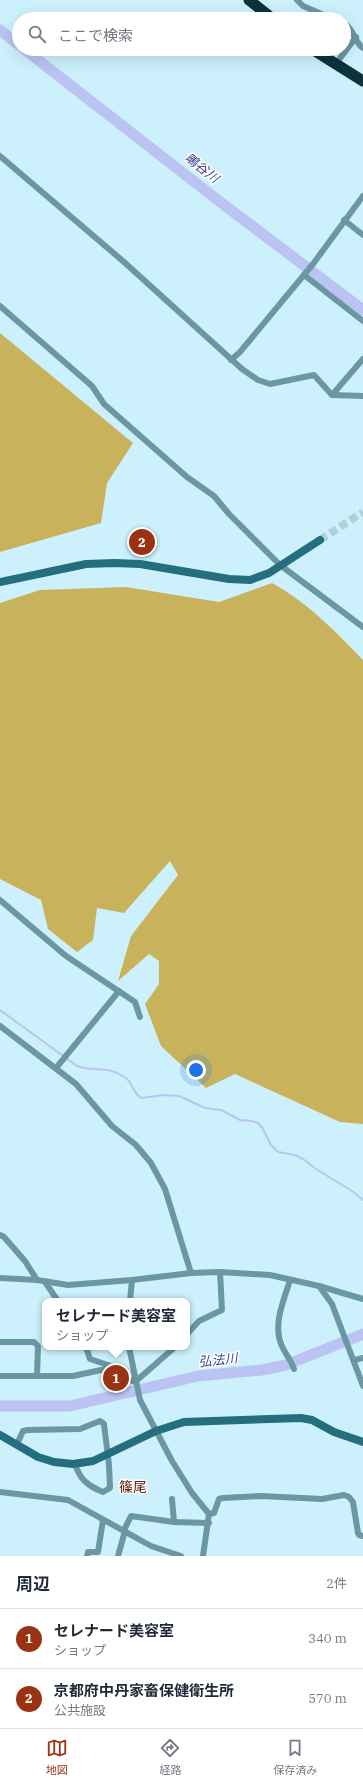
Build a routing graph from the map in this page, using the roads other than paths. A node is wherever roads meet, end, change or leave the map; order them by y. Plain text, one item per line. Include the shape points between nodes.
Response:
1 (249, 0) edge
2 (297, 0) edge
3 (264, 12) edge
4 (317, 12) edge
5 (351, 29) edge
6 (356, 38) junction
7 (351, 44) edge
8 (363, 48) edge
9 (322, 56) edge
10 (342, 56) edge
11 (335, 65) junction
12 (363, 81) edge
13 (0, 156) edge
14 (363, 196) edge
15 (344, 220) junction
16 (363, 235) edge
17 (304, 275) junction
18 (0, 306) edge
19 (363, 321) edge
20 (363, 359) edge
21 (231, 360) junction
22 (332, 395) junction
23 (363, 396) edge
24 (320, 540) tunnel mouth
25 (280, 565) junction
26 (0, 582) edge
27 (363, 627) edge
28 (0, 900) edge
29 (119, 991) junction
30 (140, 1017) dead end
31 (0, 1026) edge
32 (56, 1068) junction
33 (0, 1235) edge
34 (220, 1272) junction
35 (191, 1273) junction
36 (0, 1278) edge
37 (37, 1280) junction
38 (132, 1280) junction
39 (290, 1280) junction
40 (45, 1282) junction
41 (319, 1286) junction
42 (56, 1298) edge
43 (130, 1298) edge
44 (363, 1299) edge
45 (190, 1331) edge
46 (0, 1342) edge
47 (87, 1350) edge
48 (130, 1350) edge
49 (172, 1350) edge
50 (363, 1358) edge
51 (355, 1360) junction
52 (115, 1367) junction
53 (294, 1369) dead end
54 (0, 1376) edge
55 (37, 1376) junction
56 (136, 1384) junction
57 (363, 1386) edge
58 (156, 1431) junction
59 (0, 1435) edge
60 (363, 1442) edge
61 (17, 1444) junction
62 (108, 1455) junction
63 (75, 1463) junction
64 (0, 1492) edge
65 (172, 1499) dead end
66 (209, 1514) junction
67 (103, 1520) junction
68 (174, 1522) junction
69 (209, 1523) junction
70 (125, 1531) junction
71 (363, 1536) edge
72 (87, 1556) edge
73 (118, 1556) edge
74 (181, 1556) edge
75 (203, 1556) edge

1 - 3 highway
2 - 4 street via 303,6
5 - 6 street
6 - 7 street
6 - 8 street
9 - 11 highway
10 - 11 street
11 - 12 highway
13 - 21 street via 124,262
14 - 15 street
15 - 16 street
15 - 17 street
17 - 19 street
17 - 21 street
18 - 25 street via 92,386 104,404 188,477 214,496
20 - 22 street
21 - 22 street via 258,380 270,384 314,375
22 - 23 street
24 - 25 street
25 - 26 street via 270,573 250,580 229,579 140,564 115,563 86,564
25 - 27 street
28 - 29 street via 66,956
29 - 30 street via 135,1002
29 - 32 street
31 - 32 street
32 - 35 street via 76,1084 112,1126 136,1145 151,1163 165,1189
33 - 37 street via 25,1261
34 - 35 street
34 - 39 street via 270,1275
34 - 45 street via 222,1310 199,1321
35 - 38 street
36 - 37 street
37 - 40 street
38 - 40 street via 68,1285
38 - 43 street
39 - 41 street
39 - 53 street via 277,1330
40 - 42 street
41 - 44 street
41 - 51 street via 332,1304
46 - 55 street via 34,1342 38,1346
47 - 52 street via 90,1359
48 - 56 street
49 - 56 street
50 - 51 street
51 - 57 street
52 - 55 street via 73,1376
52 - 56 street
54 - 55 street
56 - 58 street via 138,1394
58 - 60 street via 184,1422 301,1418 312,1420 334,1432
58 - 62 street
58 - 66 street via 172,1462
59 - 61 street
61 - 62 street via 23,1431 80,1429 100,1422 104,1424
61 - 63 street via 38,1457 54,1462
62 - 63 street
62 - 63 street via 110,1488 103,1492 90,1487 78,1475
64 - 67 street via 68,1500
65 - 68 street
66 - 69 street
66 - 71 street via 214,1513 219,1499 223,1498 262,1496 322,1499 344,1495 352,1502 358,1533 359,1536
67 - 70 street
67 - 72 street via 98,1552 88,1552
68 - 69 street
68 - 70 street via 131,1516
69 - 75 street
70 - 73 street
70 - 74 street via 151,1546

